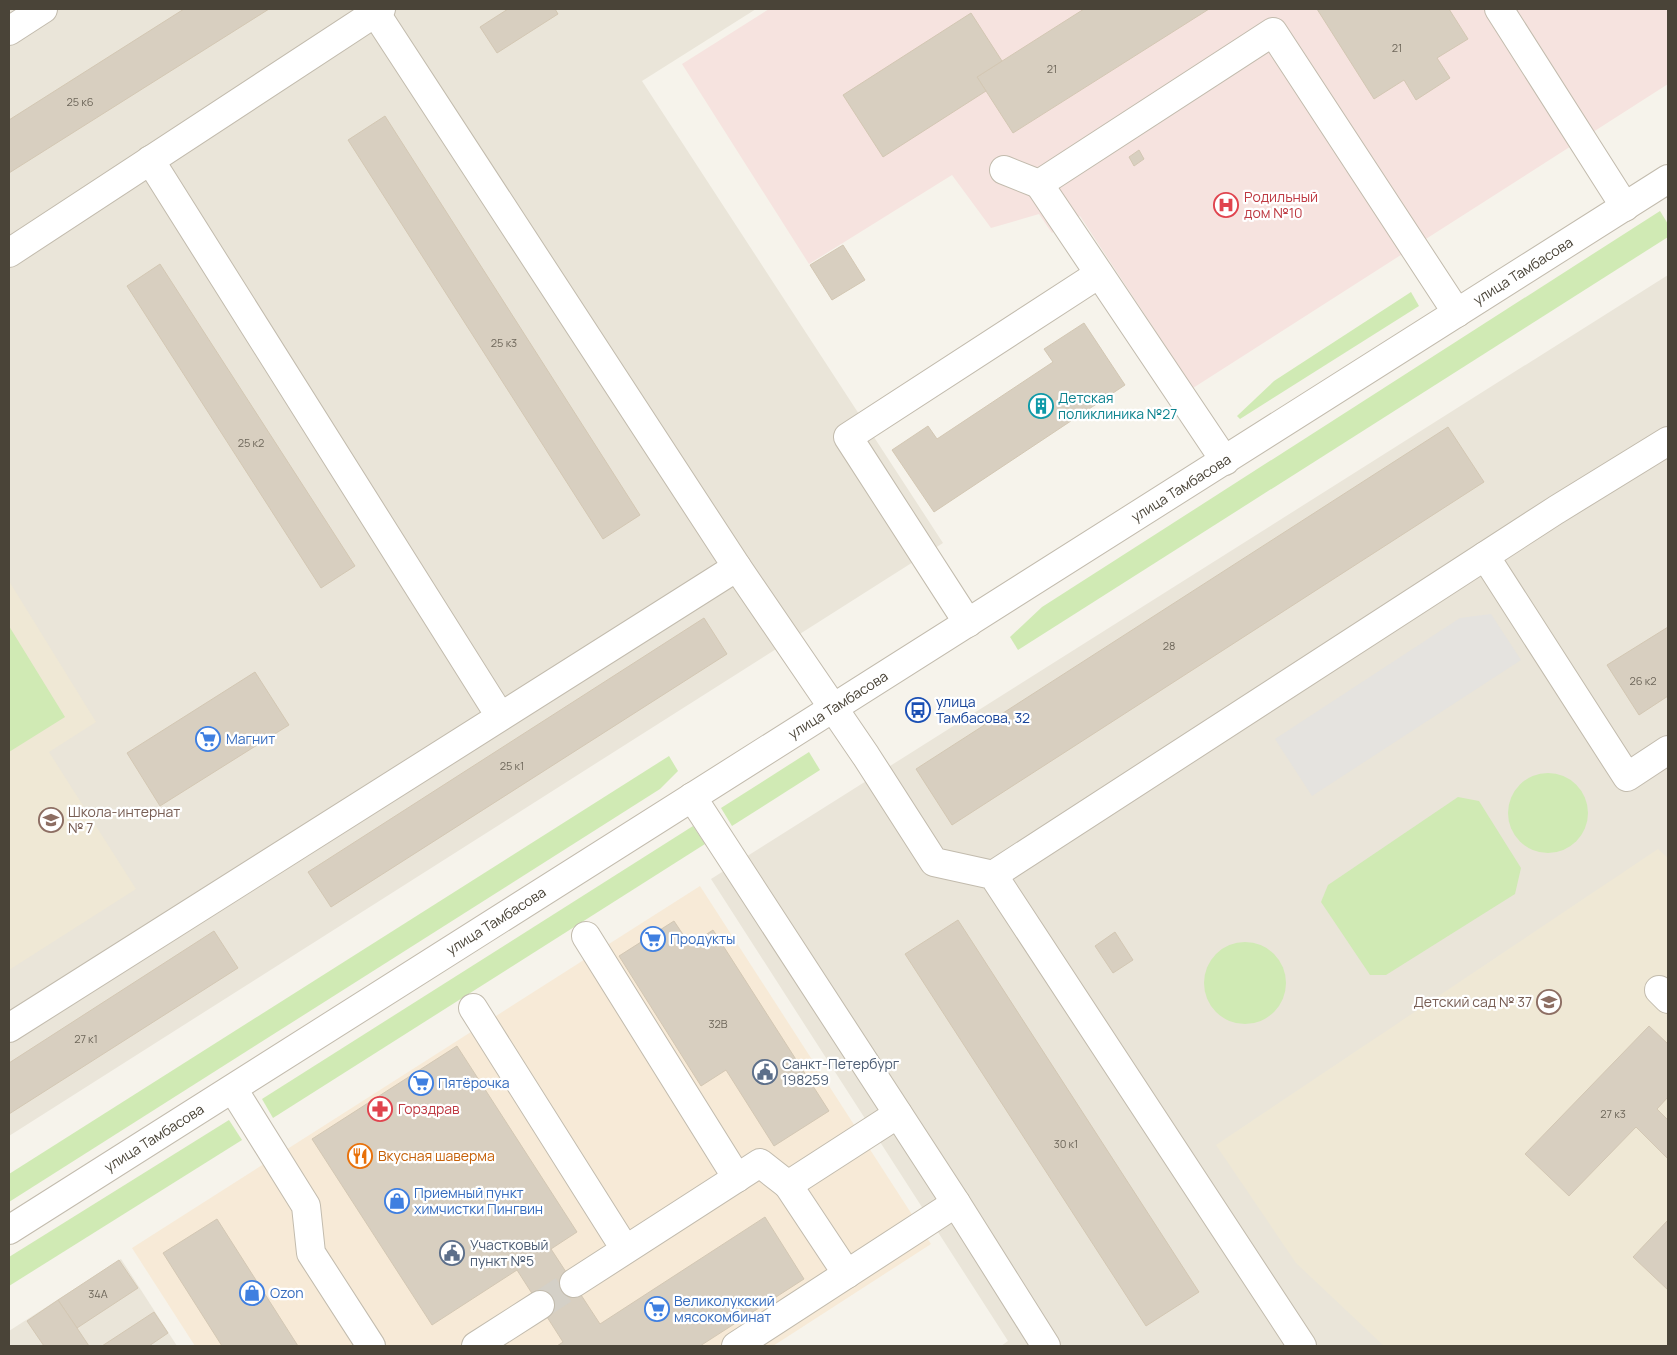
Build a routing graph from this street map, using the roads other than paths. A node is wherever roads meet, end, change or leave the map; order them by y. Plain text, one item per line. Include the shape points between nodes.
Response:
1 (43, 9) edge
2 (1499, 9) edge
3 (376, 10) edge
4 (9, 31) edge
5 (150, 160) junction
6 (1004, 170) dead end
7 (1039, 184) junction
8 (1666, 186) edge
9 (1625, 206) junction
10 (9, 253) edge
11 (1099, 274) junction
12 (1457, 313) junction
13 (1668, 441) edge
14 (1225, 461) junction
15 (1485, 556) junction
16 (737, 567) junction
17 (968, 623) junction
18 (834, 708) junction
19 (500, 716) junction
20 (1668, 750) edge
21 (692, 797) junction
22 (993, 875) junction
23 (586, 936) dead end
24 (473, 1008) dead end
25 (9, 1028) edge
26 (233, 1089) junction
27 (898, 1114) junction
28 (737, 1178) junction
29 (788, 1185) junction
30 (956, 1202) junction
31 (9, 1230) edge
32 (625, 1250) junction
33 (847, 1274) junction
34 (574, 1283) tunnel mouth
35 (540, 1306) tunnel mouth
36 (372, 1346) edge
37 (476, 1346) edge
38 (736, 1346) edge
39 (1046, 1346) edge
40 (1302, 1346) edge

1 - 4 street
2 - 9 street
3 - 5 street
3 - 16 street
5 - 10 street
5 - 19 street
6 - 7 street
7 - 11 street
7 - 12 street via 1273,32
8 - 9 street, улица Тамбасова
9 - 12 street, улица Тамбасова
11 - 14 street
11 - 17 street via 848,437
12 - 14 street, улица Тамбасова
13 - 15 street
14 - 17 street, улица Тамбасова
15 - 20 street via 1626,777
15 - 22 street
16 - 18 street
16 - 19 street
17 - 18 street, улица Тамбасова
18 - 21 street, улица Тамбасова
18 - 22 street via 934,862
19 - 25 street
21 - 26 street, улица Тамбасова
21 - 27 street
22 - 40 street
23 - 28 street
24 - 32 street
26 - 31 street, улица Тамбасова
26 - 36 street via 306,1206 311,1253
27 - 29 street
27 - 30 street
28 - 29 street via 760,1163
28 - 32 street
29 - 33 street
30 - 33 street
30 - 39 street
32 - 34 street
33 - 38 street
35 - 37 street

